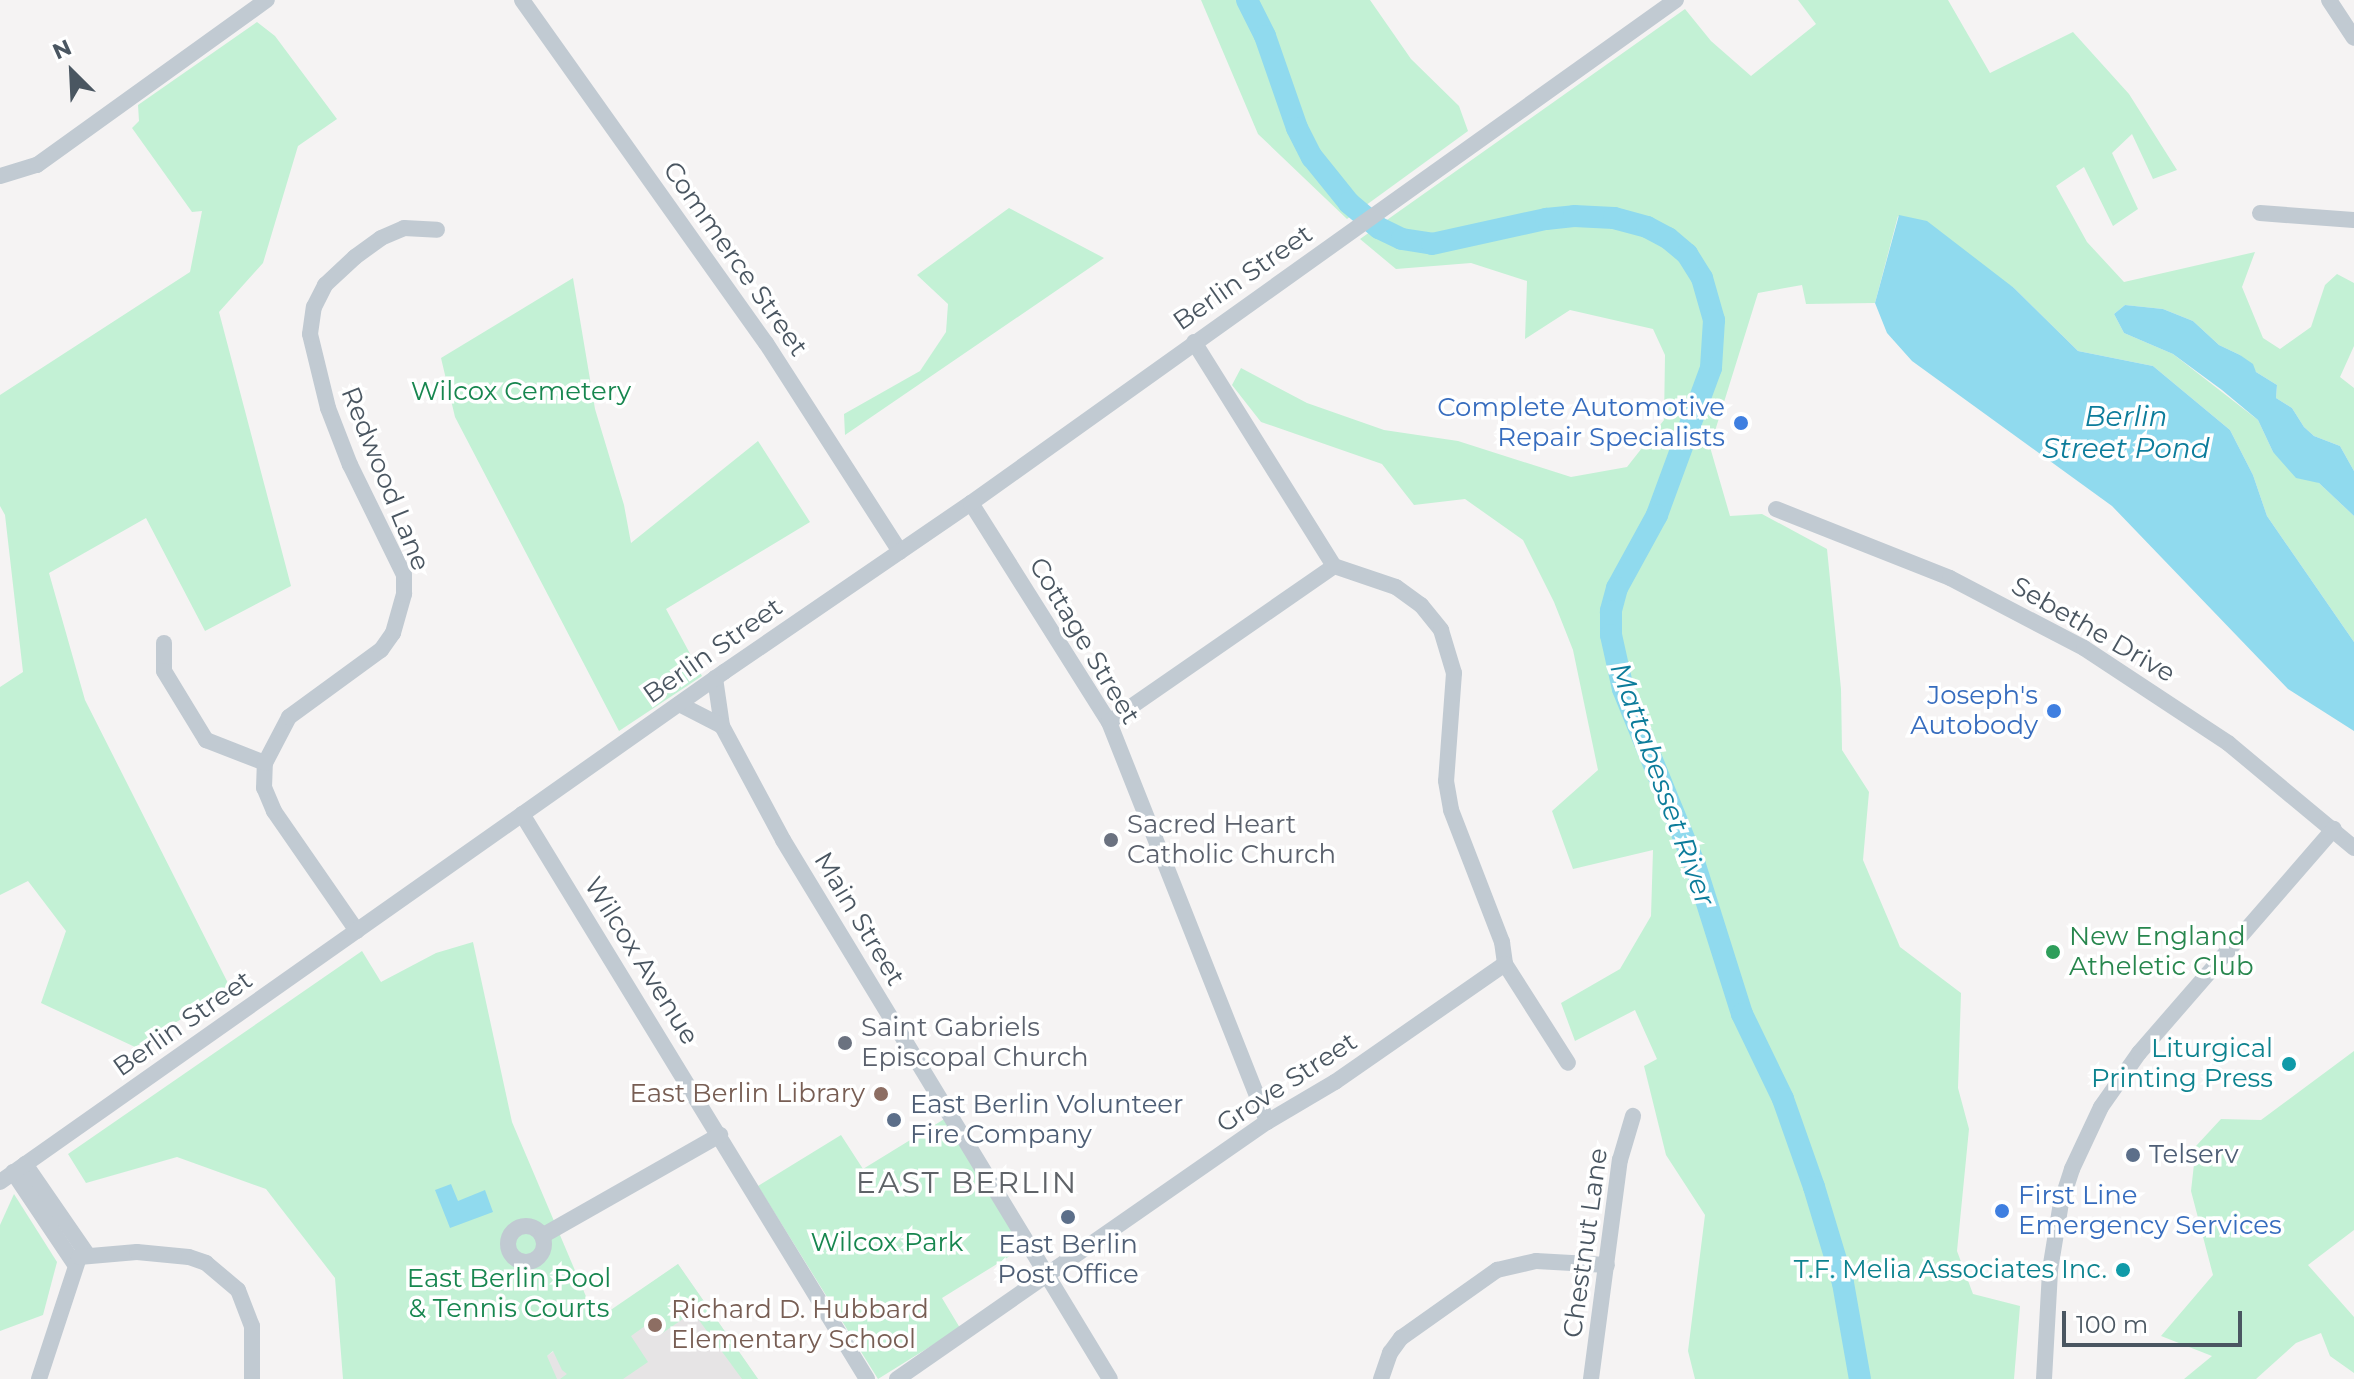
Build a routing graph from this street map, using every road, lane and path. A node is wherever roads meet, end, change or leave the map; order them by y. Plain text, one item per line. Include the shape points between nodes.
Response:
1 (267, 0) edge
2 (522, 0) edge
3 (1676, 0) edge
4 (2329, 0) edge
5 (2354, 38) edge
6 (0, 176) edge
7 (2260, 213) dead end
8 (2354, 220) edge
9 (437, 230) dead end
10 (1194, 342) junction
11 (971, 503) junction
12 (1776, 509) dead end
13 (900, 552) junction
14 (1334, 566) junction
15 (164, 643) dead end
16 (715, 678) junction
17 (679, 704) junction
18 (1109, 722) junction
19 (722, 726) junction
20 (265, 763) junction
21 (522, 814) junction
22 (2334, 829) junction
23 (2354, 848) edge
24 (357, 931) junction
25 (1505, 964) junction
26 (1568, 1063) dead end
27 (1633, 1116) dead end
28 (1267, 1122) junction
29 (720, 1135) junction
30 (13, 1173) edge
31 (542, 1236) dead end
32 (80, 1258) junction
33 (1607, 1265) junction
34 (1046, 1276) junction
35 (39, 1379) edge
36 (252, 1379) edge
37 (867, 1379) edge
38 (897, 1379) edge
39 (1110, 1379) edge
40 (1381, 1379) edge
41 (1591, 1379) edge
42 (2044, 1379) edge

1 - 6 street via 37,165
2 - 13 street, Commerce Street via 766,343
3 - 10 street, Berlin Street
4 - 5 street
7 - 8 street
9 - 20 street, Redwood Lane via 404,228 381,238 325,285 314,307 310,334 328,408 404,575 404,594 393,633 381,650 289,717
10 - 11 street, Berlin Street
10 - 14 street
11 - 13 street, Berlin Street
11 - 18 street, Cottage Street
12 - 22 street, Sebethe Drive via 1950,578 2084,648 2228,743
13 - 16 street, Berlin Street
14 - 18 street
14 - 25 street via 1396,587 1432,617 1447,643 1455,688 1446,781 1451,810 1502,942
15 - 20 street via 164,671 206,740
16 - 17 street, Berlin Street
16 - 19 street, Main Street
17 - 19 street
17 - 21 street, Berlin Street
18 - 28 street, Cottage Street
19 - 34 street, Main Street via 783,840
20 - 24 street via 264,788 274,811
21 - 24 street, Berlin Street
21 - 29 street, Wilcox Avenue
22 - 23 street, Sebethe Drive
22 - 42 street via 2139,1053 2101,1107 2061,1203 2050,1270
24 - 30 street, Berlin Street
25 - 26 street
25 - 28 street, Grove Street via 1335,1082
27 - 33 street, Chestnut Lane via 1620,1160
28 - 34 street, Grove Street
29 - 31 street
29 - 37 street, Wilcox Avenue
30 - 32 street
32 - 35 street
32 - 36 street via 137,1252 189,1257 219,1271 238,1290 252,1326
33 - 40 street via 1536,1261 1497,1270 1401,1338
33 - 41 street, Chestnut Lane
34 - 38 street, Grove Street
34 - 39 street, Main Street

